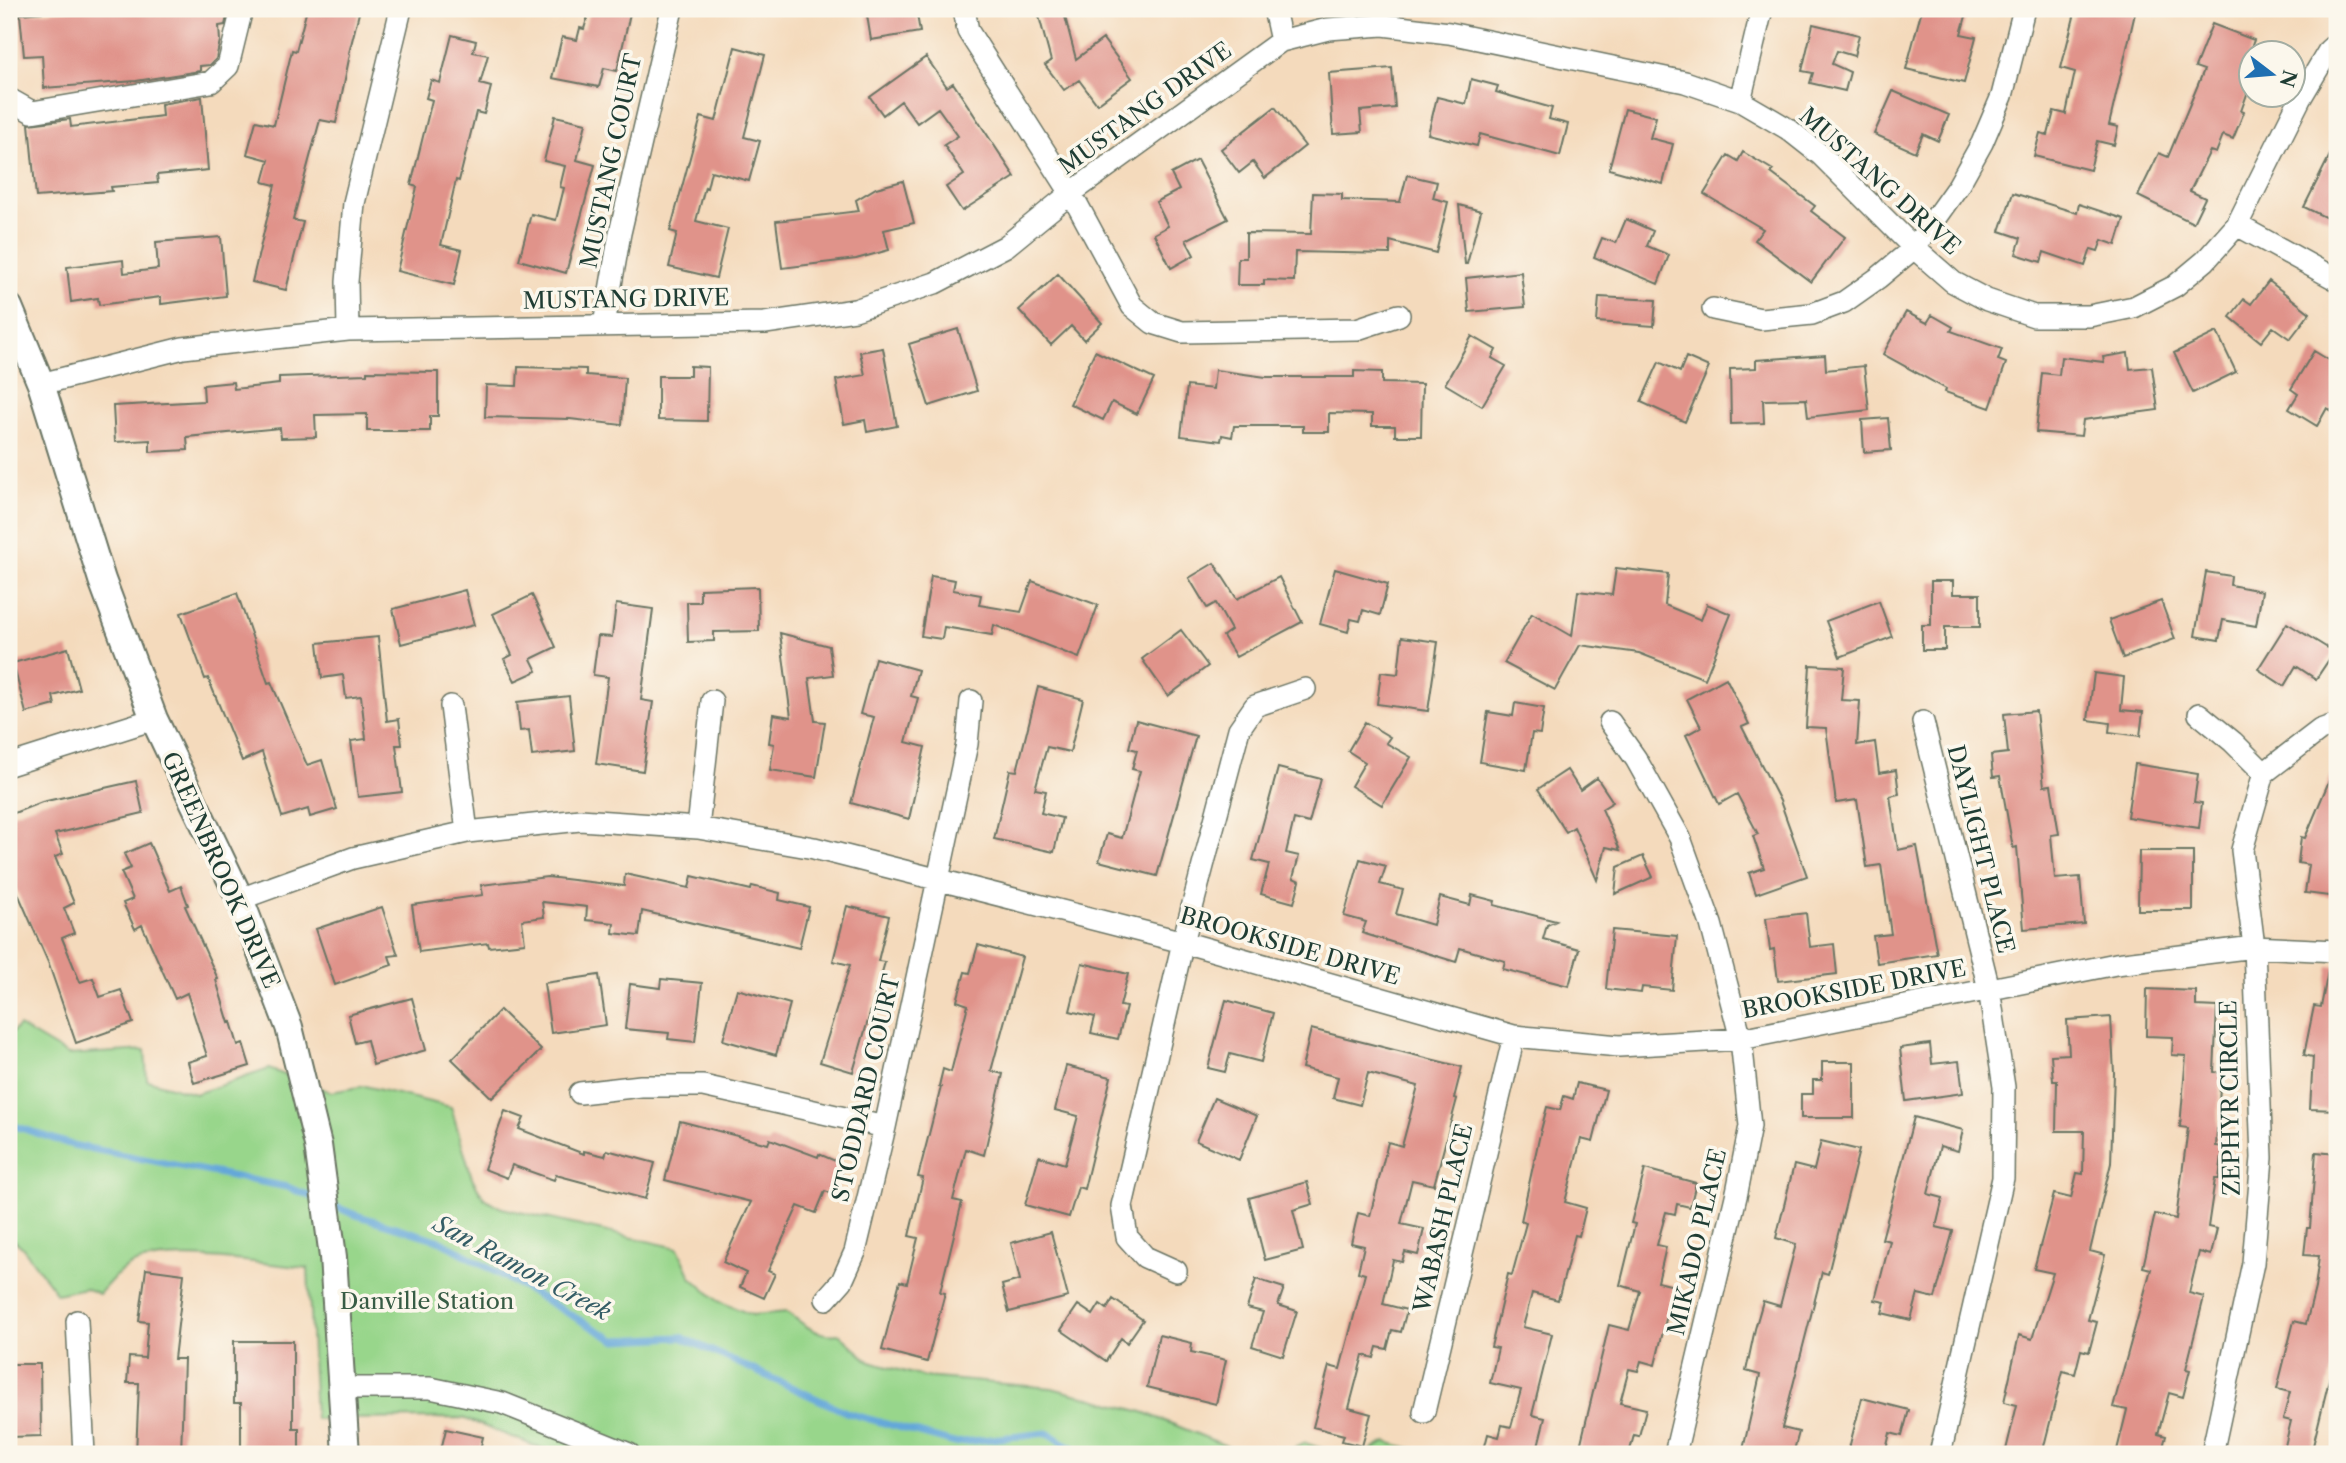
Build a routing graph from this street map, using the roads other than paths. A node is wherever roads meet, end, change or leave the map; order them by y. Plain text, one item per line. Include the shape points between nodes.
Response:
1 (242, 9) edge
2 (401, 9) edge
3 (672, 9) edge
4 (964, 9) edge
5 (1274, 9) edge
6 (1762, 9) edge
7 (2024, 9) edge
8 (1281, 41) junction
9 (2337, 43) edge
10 (9, 99) edge
11 (1740, 101) junction
12 (1071, 193) junction
13 (2237, 225) junction
14 (1914, 248) junction
15 (2337, 280) edge
16 (9, 307) edge
17 (1713, 309) dead end
18 (1399, 315) dead end
19 (604, 325) junction
20 (348, 330) junction
21 (41, 384) junction
22 (1305, 689) dead end
23 (712, 701) dead end
24 (971, 701) dead end
25 (451, 706) dead end
26 (2199, 714) dead end
27 (154, 719) junction
28 (1610, 722) dead end
29 (1923, 722) dead end
30 (2337, 724) edge
31 (9, 765) edge
32 (2264, 773) junction
33 (698, 828) junction
34 (467, 832) junction
35 (939, 880) junction
36 (240, 900) junction
37 (1183, 942) junction
38 (2254, 947) junction
39 (2337, 951) edge
40 (1989, 989) junction
41 (1514, 1036) junction
42 (1741, 1039) junction
43 (580, 1093) dead end
44 (885, 1127) junction
45 (1176, 1271) dead end
46 (826, 1299) dead end
47 (77, 1321) dead end
48 (343, 1388) junction
49 (1424, 1412) dead end
50 (84, 1454) edge
51 (346, 1454) edge
52 (629, 1454) edge
53 (1675, 1454) edge
54 (1940, 1454) edge
55 (2212, 1454) edge

1 - 10 street via 228,66 211,82 32,113
2 - 20 street via 354,203
3 - 19 street, MUSTANG COURT via 620,233
4 - 12 street via 968,31
5 - 8 street
6 - 11 street
7 - 14 street via 2002,96 1982,143
8 - 11 street, MUSTANG DRIVE via 1328,29 1383,25 1449,33 1685,82
8 - 12 street, MUSTANG DRIVE
9 - 13 street, MUSTANG DRIVE via 2300,99
11 - 14 street, MUSTANG DRIVE via 1821,155
12 - 18 street via 1132,306 1153,323 1182,331 1357,328
12 - 19 street, MUSTANG DRIVE via 1006,246 935,283 855,310 765,323
13 - 14 street, MUSTANG DRIVE via 2175,286 2134,307 2089,316 2034,316 1987,300 1953,282
13 - 15 street
14 - 17 street via 1844,302 1812,314 1761,319
16 - 21 street, GREENBROOK DRIVE
19 - 20 street, MUSTANG DRIVE
20 - 21 street, MUSTANG DRIVE via 183,348
21 - 27 street, GREENBROOK DRIVE via 102,580
22 - 37 street via 1255,706 1239,729
23 - 33 street
24 - 35 street, STODDARD COURT via 967,744
25 - 34 street
26 - 32 street
27 - 31 street
27 - 36 street, GREENBROOK DRIVE
28 - 42 street, MIKADO PLACE via 1680,838 1711,924
29 - 40 street, DAYLIGHT PLACE
30 - 32 street via 2320,730
32 - 38 street, ZEPHYR CIRCLE via 2242,850
33 - 34 street, BROOKSIDE DRIVE via 580,820
33 - 35 street, BROOKSIDE DRIVE via 814,848
34 - 36 street, BROOKSIDE DRIVE via 353,858
35 - 37 street, BROOKSIDE DRIVE
35 - 44 street, STODDARD COURT
36 - 48 street, GREENBROOK DRIVE via 289,1027 318,1145
37 - 41 street, BROOKSIDE DRIVE
37 - 45 street via 1122,1206 1127,1237 1145,1257
38 - 39 street, BROOKSIDE DRIVE
38 - 40 street, BROOKSIDE DRIVE via 2116,964
38 - 55 street, ZEPHYR CIRCLE via 2262,1158 2253,1263
40 - 42 street, BROOKSIDE DRIVE
40 - 54 street via 2004,1087 2003,1178
41 - 42 street, BROOKSIDE DRIVE via 1619,1046
41 - 49 street, WABASH PLACE
42 - 53 street, MIKADO PLACE via 1750,1126
43 - 44 street via 640,1086 703,1086
44 - 46 street, STODDARD COURT via 855,1252 842,1282
47 - 50 street
48 - 51 street, GREENBROOK DRIVE
48 - 52 street via 430,1388 502,1403

